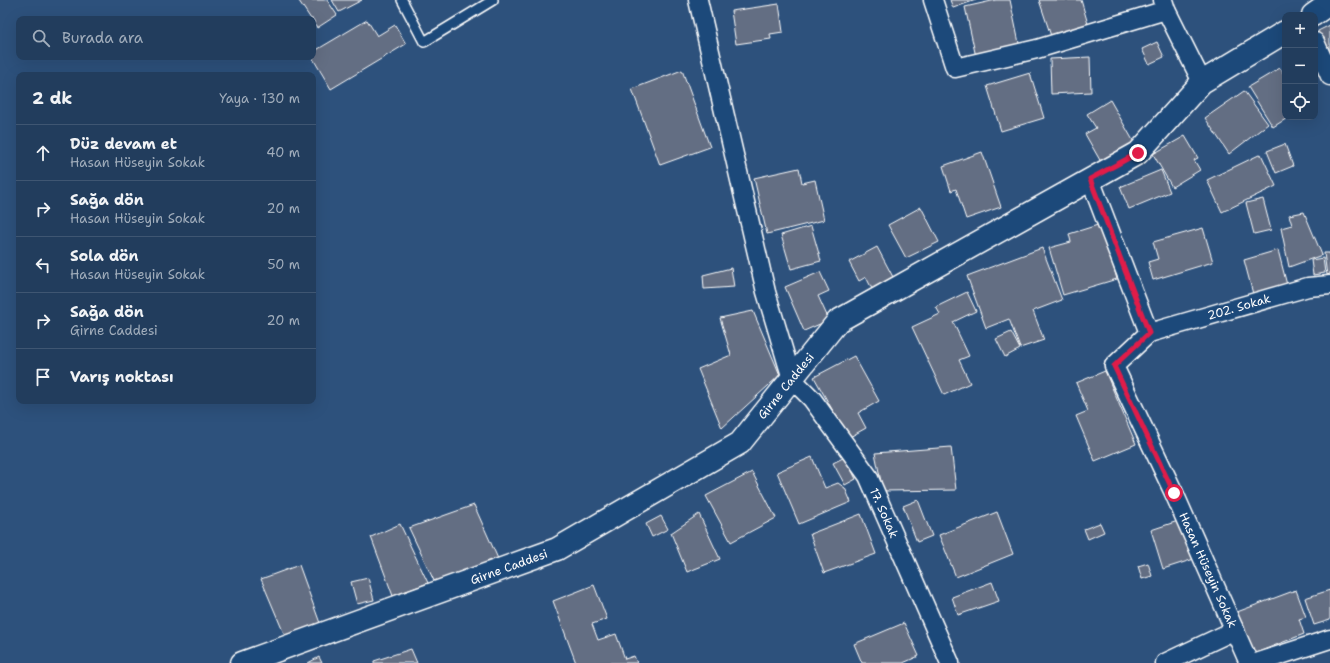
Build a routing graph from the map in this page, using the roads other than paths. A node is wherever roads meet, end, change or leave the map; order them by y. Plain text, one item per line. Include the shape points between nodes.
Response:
1 (402, 0) edge
2 (493, 0) edge
3 (698, 0) edge
4 (933, 0) edge
5 (1330, 3) edge
6 (1164, 5) edge
7 (1317, 12) edge
8 (1282, 34) edge
9 (1318, 48) edge
10 (1330, 76) edge
11 (1202, 82) junction
12 (1090, 179) junction
13 (1330, 285) edge
14 (1149, 333) junction
15 (792, 379) junction
16 (1234, 630) junction
17 (1330, 639) edge
18 (242, 663) edge
19 (950, 663) edge
20 (1164, 663) edge
21 (1249, 663) edge
22 (1256, 663) edge

1 - 2 lane via 424,42
3 - 15 street via 766,292
4 - 6 street via 955,68 1037,49
5 - 7 street
6 - 11 street
8 - 11 street, Girne Caddesi
9 - 10 street
11 - 12 street, Girne Caddesi via 1138,153
12 - 14 street
12 - 15 street, Girne Caddesi via 838,321
13 - 14 street, 202. Sokak via 1308,287
14 - 16 street, Hasan Hüseyin Sokak via 1114,366
15 - 18 street, Girne Caddesi via 740,443 557,549
15 - 19 street, 17. Sokak via 812,399 868,476
16 - 20 street
16 - 21 street, Hasan Hüseyin Sokak
17 - 22 street

